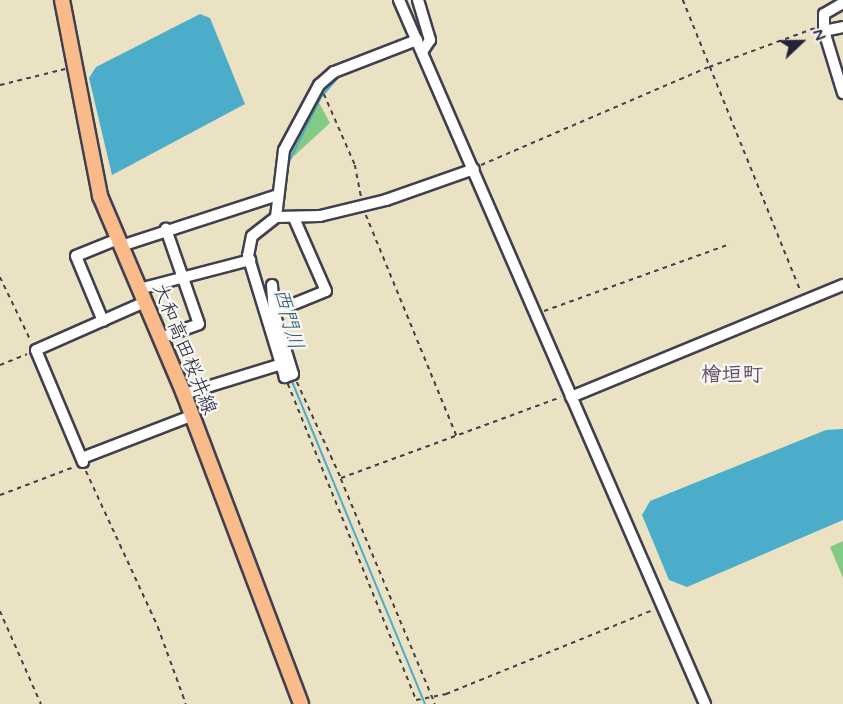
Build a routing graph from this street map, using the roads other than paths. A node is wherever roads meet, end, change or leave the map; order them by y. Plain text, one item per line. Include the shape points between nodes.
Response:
1 (62, 0) edge
2 (399, 0) edge
3 (418, 0) edge
4 (843, 3) edge
5 (843, 27) edge
6 (824, 31) junction
7 (417, 40) junction
8 (422, 52) junction
9 (843, 93) edge
10 (474, 170) junction
11 (278, 195) junction
12 (276, 218) junction
13 (294, 218) junction
14 (166, 229) junction
15 (119, 242) junction
16 (250, 260) junction
17 (181, 274) junction
18 (272, 285) dead end
19 (843, 285) edge
20 (142, 295) junction
21 (270, 314) junction
22 (103, 321) junction
23 (160, 338) junction
24 (279, 365) junction
25 (184, 394) junction
26 (571, 395) junction
27 (191, 416) junction
28 (301, 704) edge
29 (705, 704) edge

1 - 15 main road, 大和高田桜井線 via 93,169
2 - 7 street
3 - 8 street via 430,40
4 - 6 street via 824,14
5 - 6 street
6 - 9 street
7 - 8 street
7 - 11 street via 334,72 318,86 284,150
8 - 10 street
10 - 13 street via 362,205
10 - 26 street
11 - 12 street
11 - 14 street via 183,228
12 - 13 street
12 - 16 street via 252,236
13 - 21 street via 326,291
14 - 15 street
14 - 17 street
15 - 20 main road, 大和高田桜井線
15 - 22 street via 76,256
16 - 17 street
16 - 21 street
17 - 20 street
17 - 23 street via 199,324
18 - 21 street
19 - 26 street
20 - 22 street
20 - 23 main road, 大和高田桜井線
21 - 24 street
21 - 24 street via 289,375
22 - 27 street via 36,351 83,460
23 - 25 main road, 大和高田桜井線
24 - 25 street
25 - 27 main road, 大和高田桜井線
26 - 29 street
27 - 28 main road, 大和高田桜井線

